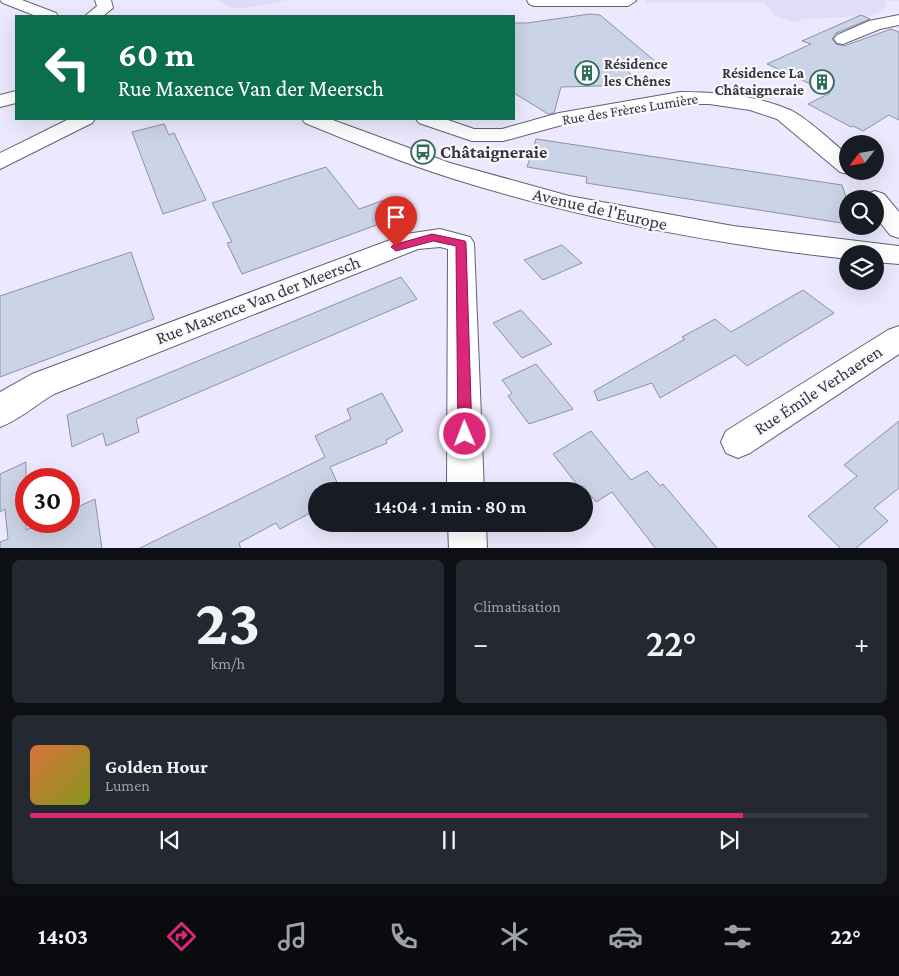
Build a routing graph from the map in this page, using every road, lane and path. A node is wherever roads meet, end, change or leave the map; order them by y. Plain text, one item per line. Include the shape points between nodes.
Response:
1 (8, 0) edge
2 (103, 0) edge
3 (576, 0) edge
4 (534, 1) edge
5 (620, 1) edge
6 (47, 15) edge
7 (94, 15) edge
8 (899, 20) edge
9 (843, 39) dead end
10 (15, 97) edge
11 (0, 101) edge
12 (62, 120) edge
13 (84, 120) edge
14 (315, 120) edge
15 (429, 120) edge
16 (0, 150) edge
17 (839, 159) edge
18 (0, 162) edge
19 (859, 180) edge
20 (887, 211) edge
21 (899, 255) edge
22 (899, 338) edge
23 (0, 412) edge
24 (738, 442) dead end
25 (466, 482) edge

1 - 6 street
2 - 7 street via 105,8
3 - 4 street
3 - 5 street
8 - 9 street via 874,25
10 - 11 street
12 - 16 street
13 - 18 street
14 - 21 street, Avenue de l'Europe via 461,174 589,207 710,232
15 - 17 street, Rue des Frères Lumière via 463,132 489,136 517,133 559,119 680,98 709,98 754,105 784,115
19 - 20 street
22 - 24 street, Rue Émile Verhaeren
23 - 25 street, Rue Maxence Van der Meersch via 28,392 52,381 414,240 440,238 461,243

